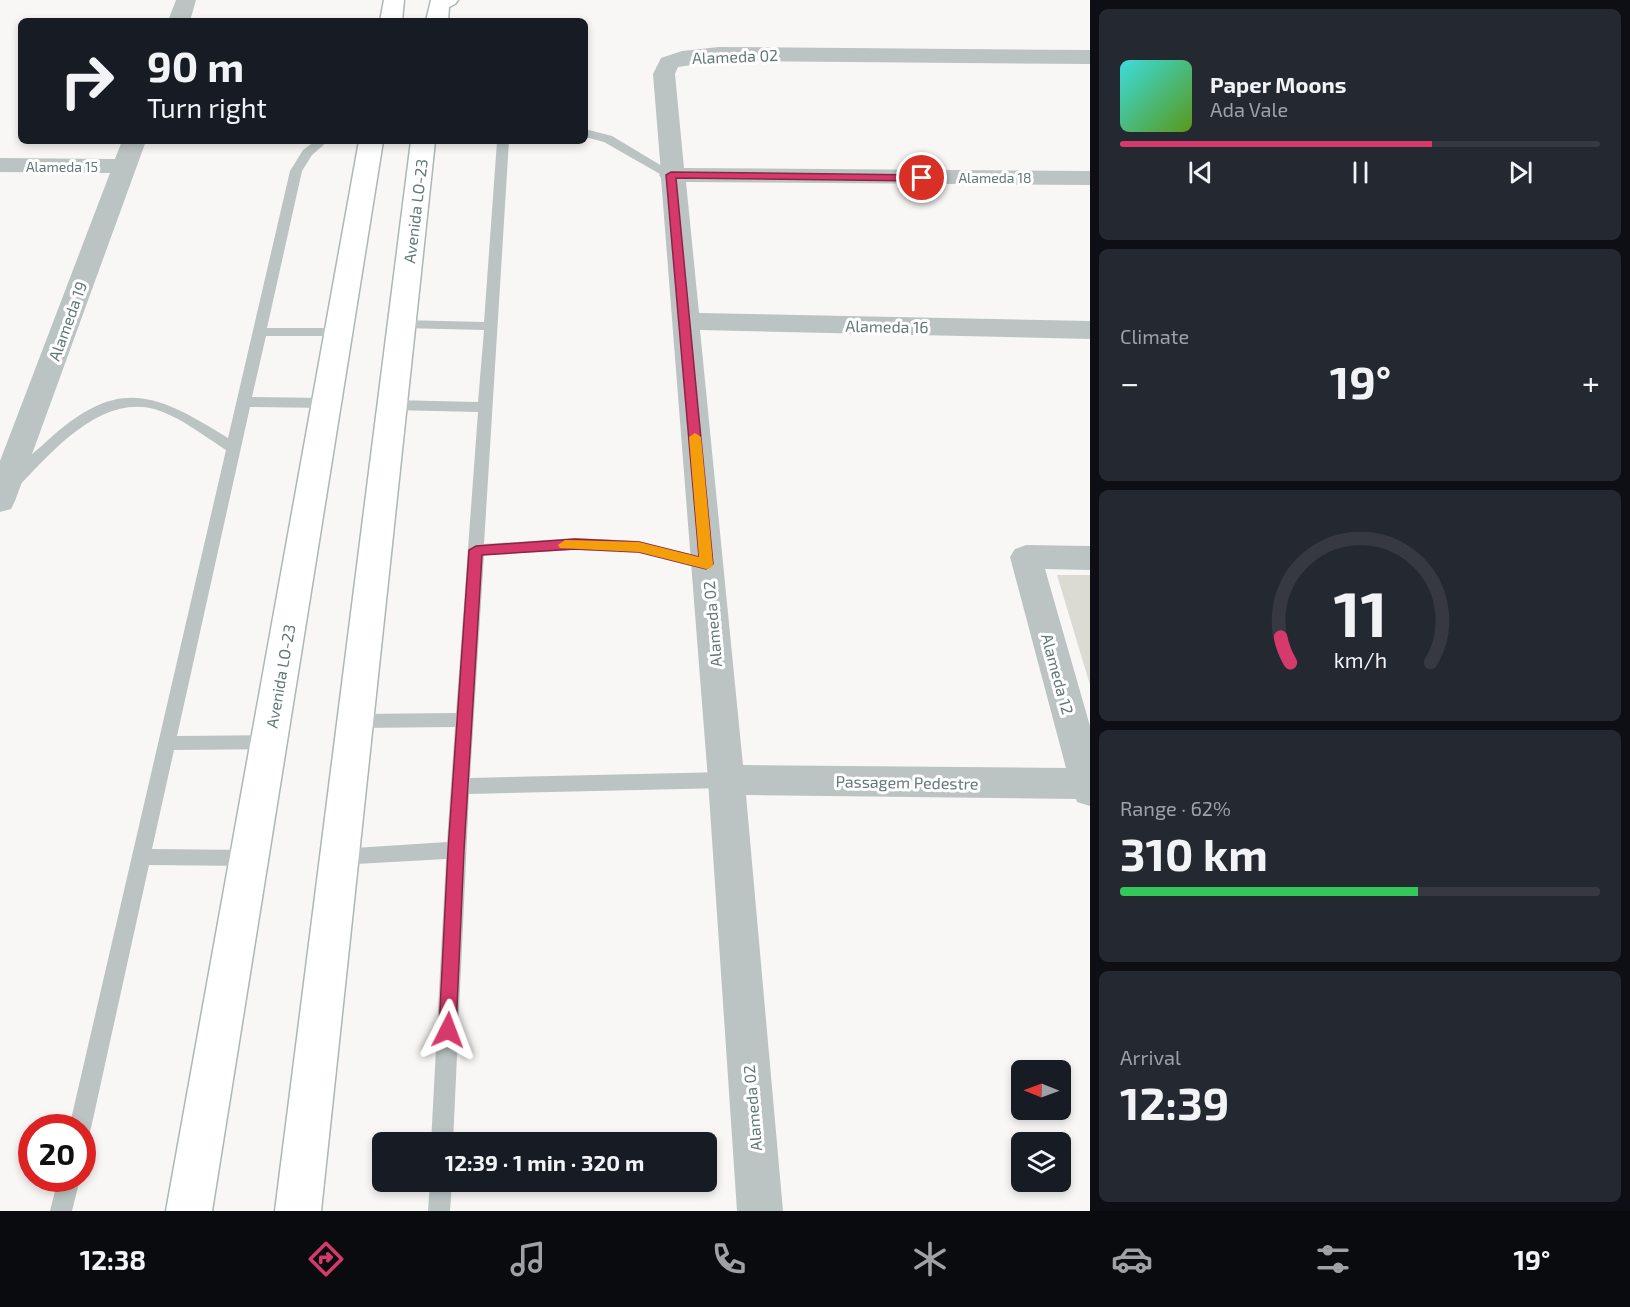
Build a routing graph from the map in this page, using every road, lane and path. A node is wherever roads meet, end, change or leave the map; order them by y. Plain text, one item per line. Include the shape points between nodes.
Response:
1 (186, 0) edge
2 (394, 0) edge
3 (448, 0) edge
4 (179, 18) edge
5 (391, 18) edge
6 (437, 18) edge
7 (1090, 57) edge
8 (588, 134) edge
9 (318, 144) edge
10 (369, 144) edge
11 (423, 144) edge
12 (503, 144) edge
13 (129, 153) edge
14 (0, 165) edge
15 (671, 175) junction
16 (1090, 178) edge
17 (684, 321) junction
18 (402, 324) junction
19 (490, 326) junction
20 (1090, 330) edge
21 (261, 332) junction
22 (338, 332) junction
23 (244, 402) junction
24 (326, 403) junction
25 (392, 405) junction
26 (485, 407) junction
27 (234, 448) junction
28 (2, 497) edge
29 (476, 550) junction
30 (1090, 558) edge
31 (706, 564) junction
32 (464, 720) junction
33 (356, 721) junction
34 (269, 742) junction
35 (167, 743) junction
36 (726, 780) junction
37 (462, 786) junction
38 (1089, 788) edge
39 (456, 850) junction
40 (142, 857) junction
41 (339, 857) junction
42 (249, 858) junction
43 (83, 1114) edge
44 (443, 1132) edge
45 (66, 1192) edge
46 (440, 1192) edge
47 (61, 1211) edge
48 (189, 1211) edge
49 (298, 1211) edge
50 (439, 1211) edge
51 (760, 1211) edge

1 - 4 street
2 - 5 street
3 - 6 street via 439,3
7 - 15 street, Alameda 02 via 719,54 682,58 669,63 664,74
8 - 15 lane via 608,139
9 - 21 lane via 296,171
10 - 22 street, Avenida LO-23
11 - 18 street, Avenida LO-23
12 - 19 lane
13 - 14 street, Alameda 15
13 - 28 street, Alameda 19
15 - 16 street, Alameda 18
15 - 17 street, Alameda 02
17 - 20 street, Alameda 16
17 - 31 street, Alameda 02
18 - 19 lane
18 - 25 street, Avenida LO-23
19 - 26 lane
21 - 22 lane
21 - 23 lane
22 - 24 street, Avenida LO-23
23 - 24 lane
23 - 27 lane
24 - 34 street, Avenida LO-23
25 - 26 lane
25 - 33 street, Avenida LO-23
26 - 29 lane
27 - 28 lane via 156,405 138,402 110,406 53,442
27 - 35 lane
29 - 31 lane via 575,544 639,547
29 - 32 lane
30 - 38 street, Alameda 12 via 1026,557
31 - 36 street, Alameda 02
32 - 33 lane
32 - 37 lane
33 - 41 street, Avenida LO-23
34 - 35 lane
34 - 42 street, Avenida LO-23
35 - 40 lane
36 - 37 lane
36 - 38 street, Passagem Pedestre
36 - 51 street, Alameda 02
37 - 39 lane
39 - 41 lane
39 - 44 lane
40 - 42 lane
40 - 43 lane
41 - 49 street, Avenida LO-23
42 - 48 street, Avenida LO-23
45 - 47 lane
46 - 50 lane

